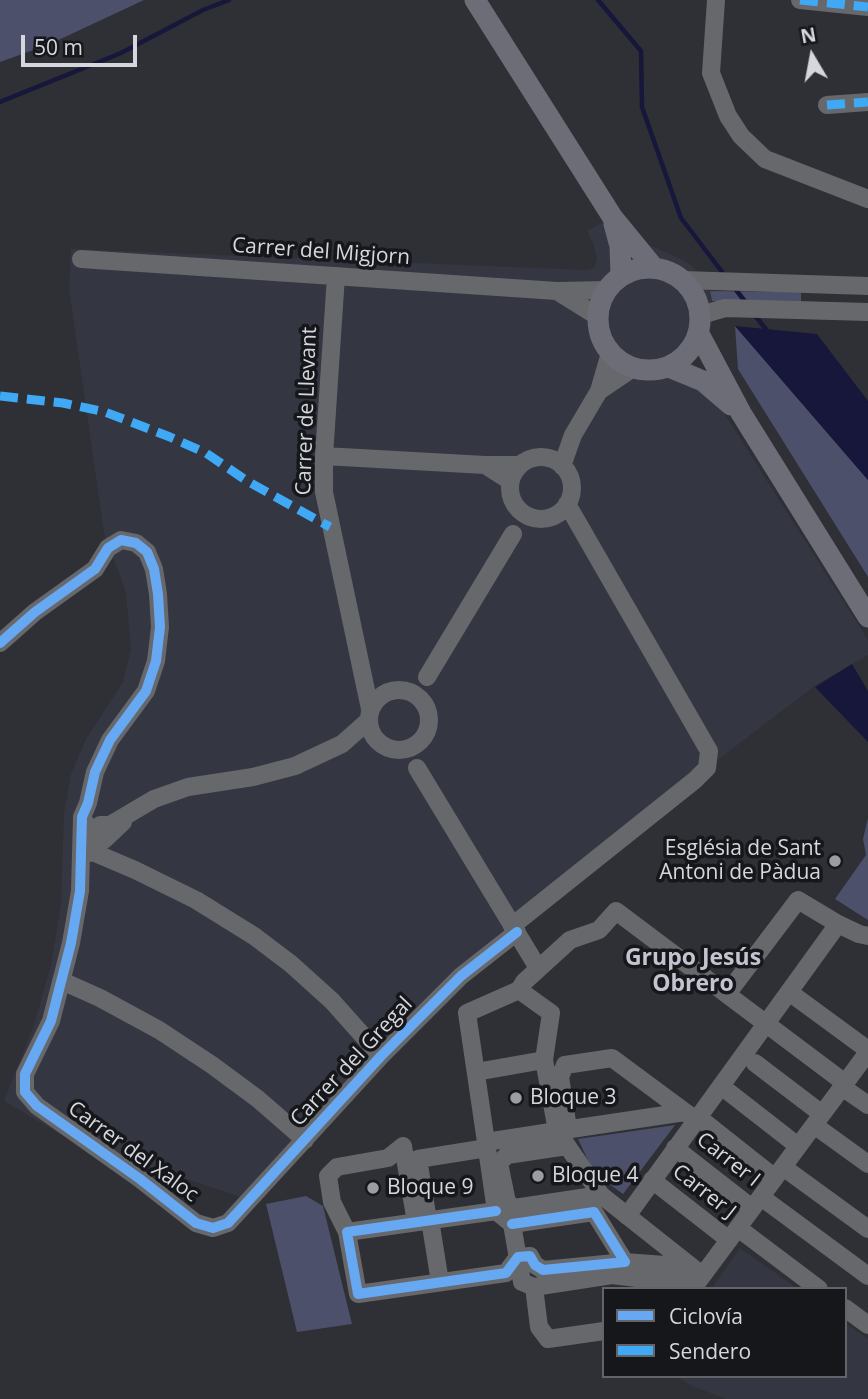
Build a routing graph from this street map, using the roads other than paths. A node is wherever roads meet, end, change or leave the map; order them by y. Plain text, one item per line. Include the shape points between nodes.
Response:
1 (475, 0) edge
2 (716, 0) edge
3 (800, 0) edge
4 (868, 7) edge
5 (868, 102) edge
6 (827, 105) dead end
7 (868, 199) edge
8 (613, 218) junction
9 (81, 259) dead end
10 (653, 267) junction
11 (336, 276) junction
12 (693, 281) junction
13 (613, 283) junction
14 (868, 286) edge
15 (557, 291) junction
16 (868, 312) edge
17 (597, 316) junction
18 (700, 325) junction
19 (610, 353) junction
20 (668, 367) junction
21 (633, 368) junction
22 (599, 390) junction
23 (741, 413) junction
24 (324, 456) junction
25 (555, 462) junction
26 (515, 473) junction
27 (517, 508) junction
28 (561, 509) junction
29 (535, 518) junction
30 (513, 534) junction
31 (868, 617) edge
32 (0, 643) edge
33 (361, 671) junction
34 (427, 677) junction
35 (410, 691) junction
36 (382, 694) junction
37 (425, 703) junction
38 (369, 715) junction
39 (375, 739) junction
40 (419, 743) junction
41 (342, 744) junction
42 (398, 750) junction
43 (417, 768) junction
44 (96, 838) junction
45 (838, 924) junction
46 (514, 929) junction
47 (868, 936) edge
48 (538, 968) junction
49 (62, 981) junction
50 (519, 990) junction
51 (789, 992) junction
52 (727, 994) junction
53 (766, 1023) junction
54 (868, 1051) edge
55 (382, 1056) junction
56 (544, 1060) junction
57 (755, 1063) dead end
58 (476, 1072) junction
59 (844, 1085) junction
60 (721, 1086) junction
61 (868, 1105) edge
62 (693, 1116) junction
63 (818, 1119) junction
64 (562, 1138) junction
65 (305, 1140) junction
66 (486, 1145) junction
67 (799, 1146) junction
68 (675, 1148) junction
69 (868, 1164) edge
70 (779, 1172) junction
71 (652, 1180) junction
72 (601, 1195) junction
73 (757, 1203) junction
74 (496, 1211) junction
75 (626, 1216) junction
76 (425, 1221) junction
77 (512, 1224) junction
78 (224, 1225) joint
79 (868, 1229) edge
80 (347, 1231) junction
81 (733, 1234) junction
82 (518, 1257) junction
83 (625, 1262) junction
84 (868, 1276) edge
85 (696, 1279) edge
86 (440, 1282) junction
87 (634, 1283) edge
88 (534, 1287) junction
89 (816, 1287) edge
90 (847, 1309) edge
91 (868, 1325) edge
92 (602, 1331) edge

1 - 8 main road
2 - 7 street via 710,73 741,136 765,159
3 - 4 street
5 - 6 street
8 - 10 main road
8 - 13 main road via 620,246
9 - 11 street, Carrer del Migjorn
10 - 12 main road
10 - 13 main road
11 - 15 street, Carrer del Migjorn
11 - 24 street, Carrer de Llevant
12 - 14 street
12 - 18 main road
13 - 15 street, Carrer del Migjorn
13 - 17 main road
15 - 17 street, Carrer del Migjorn
16 - 18 street via 725,308
17 - 19 main road via 600,336
18 - 20 main road via 687,354
18 - 23 main road
19 - 21 main road
19 - 22 street
20 - 21 main road
20 - 23 main road via 703,381
21 - 22 street
22 - 25 street
23 - 31 main road
24 - 26 street via 485,466
24 - 33 street, Carrer de Llevant via 330,527
25 - 26 street via 527,460
25 - 28 street via 571,480 572,489
26 - 27 street via 512,500
27 - 29 street
27 - 30 street
28 - 29 street
28 - 46 street, Carrer del Gregal via 581,531 709,751 707,768 695,780
29 - 30 street
30 - 34 street
32 - 44 street via 95,569 108,548 121,540 136,543 147,552 154,569 160,627 156,661 146,691 110,740 95,772 85,810
33 - 36 street
33 - 38 street, Carrer de Llevant
34 - 35 street
34 - 37 street
35 - 36 street
35 - 37 street
36 - 38 street
37 - 40 street via 428,729
38 - 39 street
38 - 41 street
39 - 41 street
39 - 42 street
40 - 42 street
40 - 43 street
41 - 44 street via 295,766 188,787 154,799
42 - 43 street
43 - 46 street
44 - 49 street
44 - 55 street via 291,964
45 - 47 street
45 - 51 street
45 - 52 street via 798,900
46 - 48 street
46 - 55 street, Carrer del Gregal
48 - 50 street
48 - 52 street via 570,940 598,930 616,911
49 - 65 street via 159,1030 202,1058
49 - 78 street, Carrer del Xaloc via 51,1021 25,1074 25,1092 37,1106 196,1223 213,1228
50 - 56 street via 551,1013
50 - 58 street via 467,1013
51 - 53 street
51 - 54 street
52 - 53 street
53 - 59 street
53 - 60 street
54 - 59 street
55 - 65 street, Carrer del Gregal
56 - 58 street
56 - 64 street
57 - 63 street
58 - 66 street
59 - 61 street
59 - 63 street
60 - 62 street
60 - 67 street
62 - 62 street via 612,1058 565,1065 559,1077 571,1129
62 - 68 street
62 - 70 street
63 - 67 street
63 - 69 street
64 - 66 street
64 - 72 street
64 - 72 street via 507,1155 499,1163 507,1202 514,1208
65 - 78 street, Carrer del Gregal
66 - 74 street
66 - 76 street via 418,1159
67 - 70 street
68 - 71 street
68 - 73 street, Carrer I
70 - 73 street
70 - 79 street
71 - 75 street
71 - 81 street, Carrer J
72 - 75 street
73 - 81 street
73 - 84 street, Carrer I
74 - 76 street
74 - 77 street
75 - 85 street
76 - 80 street
76 - 80 street via 403,1146 388,1158 337,1167 328,1177 332,1202
76 - 86 street
77 - 82 street
77 - 83 street via 594,1212
80 - 86 street via 358,1294
81 - 85 street
81 - 89 street, Carrer J
82 - 83 street via 530,1256 543,1270
82 - 86 street via 506,1273
82 - 88 street via 522,1282
83 - 85 street
85 - 87 street
87 - 88 street via 612,1275
88 - 92 street via 539,1327 548,1339
90 - 91 street

